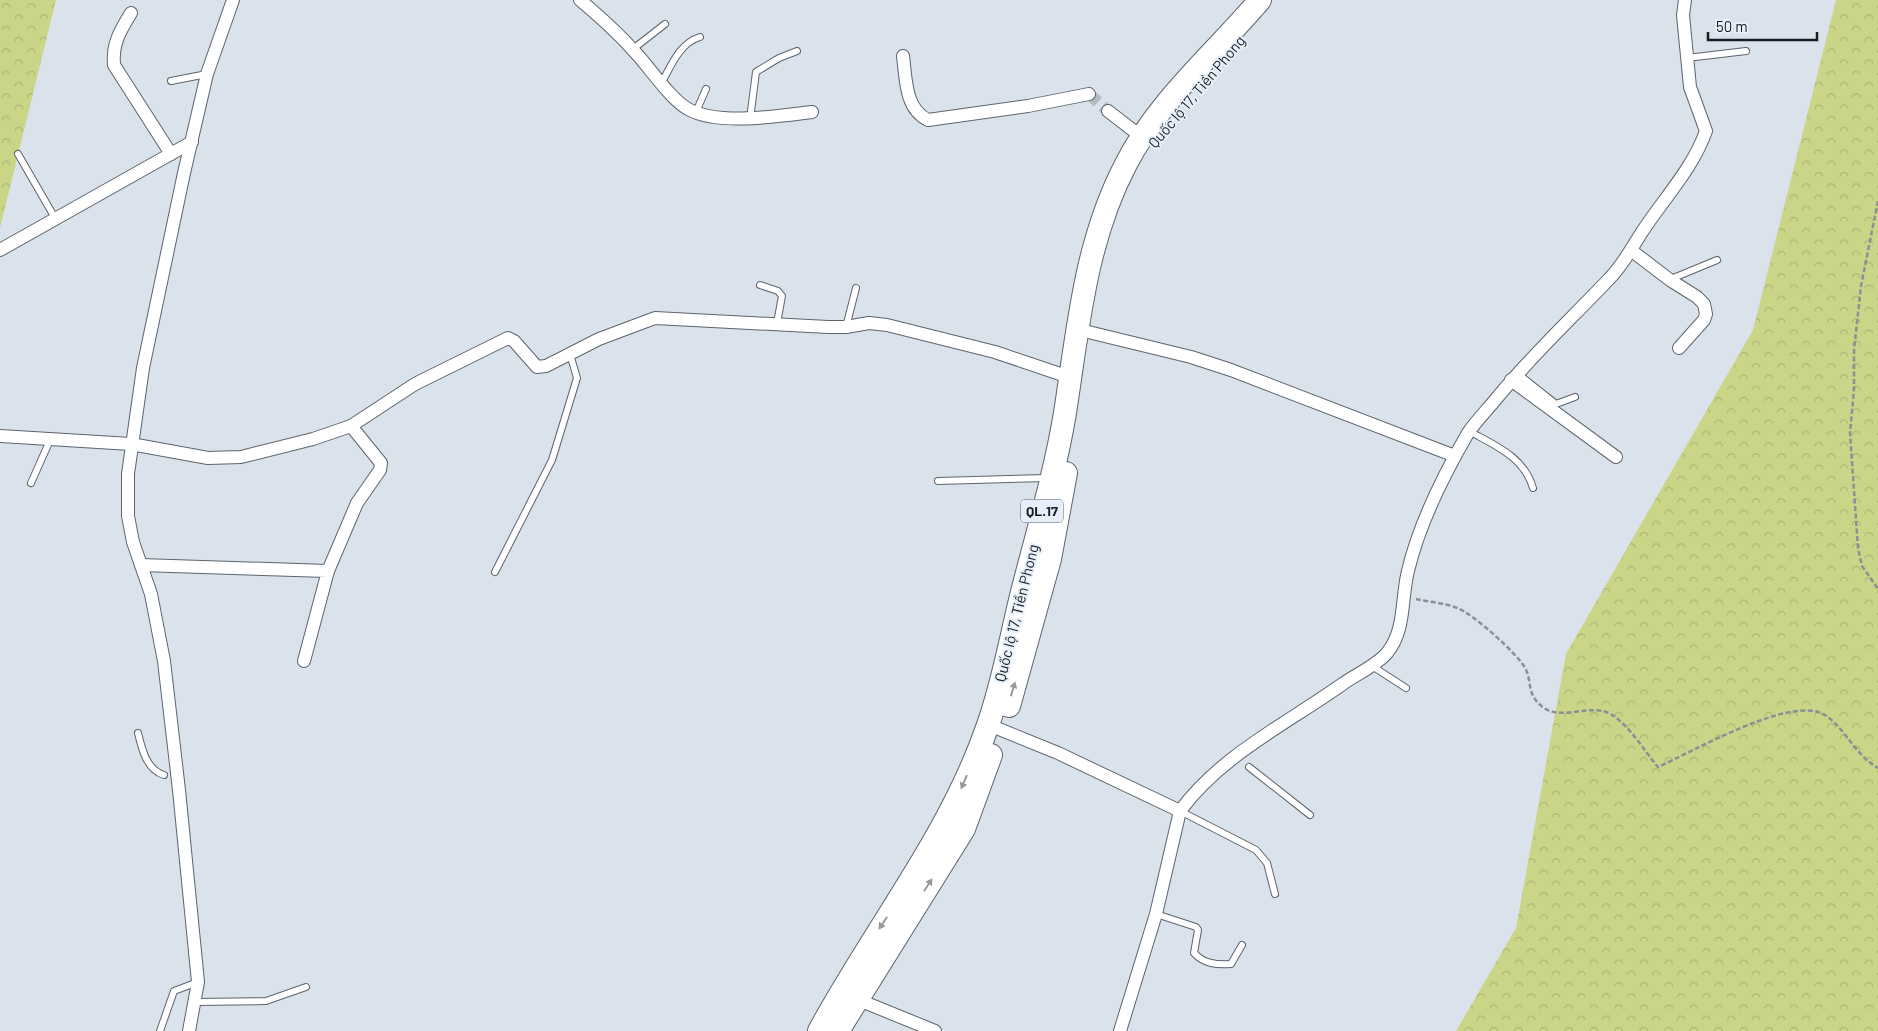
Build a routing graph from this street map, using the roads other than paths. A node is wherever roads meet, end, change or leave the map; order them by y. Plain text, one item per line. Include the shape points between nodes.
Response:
1 (233, 0) edge
2 (580, 0) edge
3 (1260, 0) edge
4 (1275, 0) edge
5 (1685, 0) edge
6 (131, 13) dead end
7 (665, 24) dead end
8 (700, 37) dead end
9 (633, 49) junction
10 (797, 51) dead end
11 (1746, 51) dead end
12 (903, 56) dead end
13 (1686, 59) junction
14 (208, 74) junction
15 (171, 81) dead end
16 (662, 82) junction
17 (706, 89) dead end
18 (1089, 94) dead end
19 (1108, 111) tunnel mouth
20 (696, 112) junction
21 (812, 112) dead end
22 (750, 119) junction
23 (1143, 138) junction
24 (192, 142) junction
25 (18, 154) dead end
26 (171, 154) junction
27 (55, 218) junction
28 (0, 250) edge
29 (1632, 252) junction
30 (1717, 260) dead end
31 (1670, 280) junction
32 (760, 285) dead end
33 (856, 288) dead end
34 (777, 323) junction
35 (846, 327) junction
36 (1083, 331) junction
37 (1679, 348) dead end
38 (570, 354) junction
39 (1069, 377) junction
40 (1514, 377) junction
41 (1575, 397) dead end
42 (352, 426) junction
43 (1469, 431) junction
44 (0, 436) edge
45 (51, 438) junction
46 (131, 444) junction
47 (1455, 456) junction
48 (1616, 457) dead end
49 (1050, 478) junction
50 (938, 481) dead end
51 (30, 482) dead end
52 (1533, 488) dead end
53 (141, 566) junction
54 (328, 571) junction
55 (495, 572) dead end
56 (304, 661) dead end
57 (1371, 666) junction
58 (1406, 688) dead end
59 (995, 728) junction
60 (138, 733) dead end
61 (1249, 767) dead end
62 (171, 775) junction
63 (1180, 811) junction
64 (1310, 815) dead end
65 (1275, 894) dead end
66 (1156, 914) junction
67 (1242, 945) dead end
68 (198, 982) junction
69 (306, 987) dead end
70 (848, 996) junction
71 (196, 1002) junction
72 (160, 1031) edge
73 (189, 1031) edge
74 (819, 1031) edge
75 (838, 1031) edge
76 (935, 1031) edge
77 (1120, 1031) edge

1 - 14 street
2 - 9 street
3 - 23 highway, Quốc lộ 17, Tiền Phong / QL.17 via 1161,111
4 - 36 highway, Quốc lộ 17, Tiền Phong via 1150,145 1112,230
5 - 13 street via 1682,15
6 - 26 street via 116,38 114,65
7 - 9 lane
8 - 16 lane via 690,40 681,49
9 - 16 street
10 - 22 lane via 756,72
11 - 13 lane
12 - 18 street via 910,99 919,115 928,120 1019,108
13 - 29 street via 1690,87 1706,131 1700,149
14 - 15 lane
14 - 24 street
16 - 20 street via 675,99
17 - 20 lane
19 - 23 street
20 - 22 street
21 - 22 street
23 - 36 highway, Quốc lộ 17, Tiền Phong / QL.17 via 1126,163 1105,213 1091,260
24 - 26 street
24 - 46 street via 155,309
25 - 27 lane
26 - 27 street
27 - 28 street
29 - 31 street
29 - 40 street
30 - 31 lane
31 - 37 street via 1697,296 1704,304 1706,314
32 - 34 lane via 778,291 782,296
33 - 35 lane
34 - 35 street
34 - 38 street via 656,318
35 - 39 street via 869,323 887,325 995,352
36 - 39 highway, Quốc lộ 17, Tiền Phong / QL.17
36 - 47 street via 1231,370
59 -> 36 highway, Quốc lộ 17, Tiền Phong via 1050,559
38 - 42 street via 546,366 537,366 508,338 414,384
38 - 55 lane via 577,378 552,460
39 - 49 highway, Quốc lộ 17, Tiền Phong / QL.17
40 - 41 lane via 1556,404
40 - 43 street
40 - 48 street
42 - 46 street via 314,439 241,456 208,458
42 - 54 street via 381,463 380,470 357,503
43 - 47 street
43 - 52 lane via 1523,466
44 - 45 street
45 - 46 street
45 - 51 lane
46 - 53 street via 128,516
47 - 57 street via 1422,526 1407,573 1398,631 1387,652
49 - 50 lane
49 - 59 highway, Quốc lộ 17, Tiền Phong / QL.17
53 - 54 street
53 - 62 street via 151,594 164,661
54 - 56 street
57 - 58 lane
57 - 63 street via 1257,739
59 - 63 street via 1058,753
59 - 70 highway, Quốc lộ 17, Tiền Phong / QL.17
60 - 62 lane via 149,764 156,772
61 - 64 lane
62 - 68 street
63 - 65 lane via 1256,850 1268,863
63 - 66 street
66 - 67 lane via 1196,927 1194,953 1200,959 1217,965 1231,964
66 - 77 street
68 - 71 street
68 - 72 lane via 174,991
69 - 71 lane via 266,1001
70 - 74 highway, Quốc lộ 17, Tiền Phong / QL.17
70 - 75 highway, Quốc lộ 17, Tiền Phong
70 - 76 street
71 - 73 street

